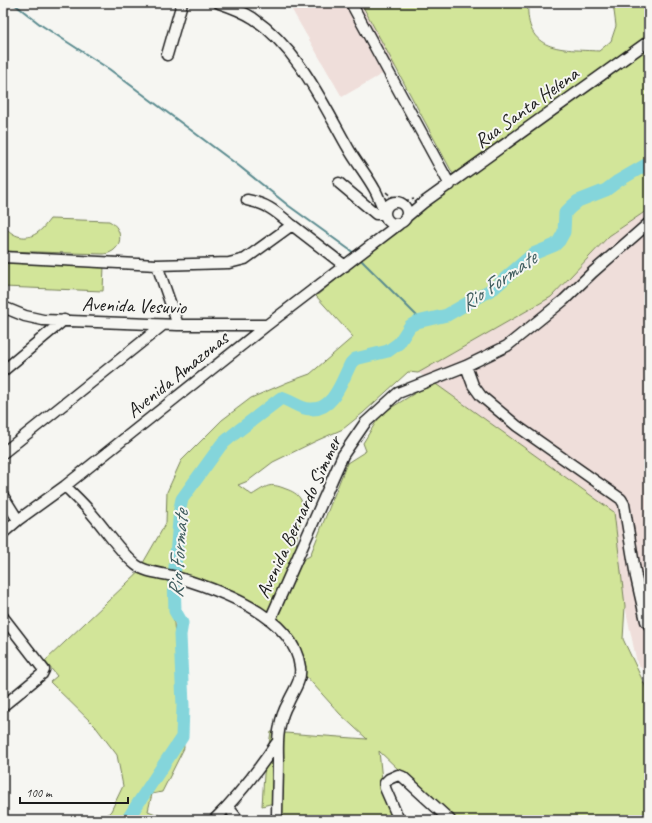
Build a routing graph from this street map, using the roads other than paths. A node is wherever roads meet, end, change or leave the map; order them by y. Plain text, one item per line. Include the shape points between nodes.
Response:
1 (182, 3) edge
2 (219, 3) edge
3 (351, 3) edge
4 (649, 41) edge
5 (167, 55) dead end
6 (339, 183) dead end
7 (450, 185) junction
8 (379, 190) junction
9 (246, 200) dead end
10 (420, 200) junction
11 (399, 204) junction
12 (385, 214) junction
13 (402, 221) junction
14 (649, 223) edge
15 (292, 225) junction
16 (373, 242) junction
17 (3, 257) edge
18 (156, 265) junction
19 (345, 266) junction
20 (3, 307) edge
21 (64, 320) junction
22 (163, 325) junction
23 (178, 325) junction
24 (267, 325) junction
25 (466, 366) junction
26 (3, 371) edge
27 (3, 453) edge
28 (65, 486) junction
29 (3, 496) edge
30 (18, 520) junction
31 (3, 533) edge
32 (4, 620) edge
33 (270, 620) junction
34 (649, 625) edge
35 (3, 706) edge
36 (278, 741) junction
37 (228, 807) junction
38 (214, 820) edge
39 (236, 820) edge
40 (277, 820) edge
41 (399, 820) edge
42 (450, 820) edge

1 - 5 street
2 - 8 street via 252,17 292,54 350,151
3 - 7 street
4 - 7 street, Rua Santa Helena
6 - 12 street via 376,214
7 - 10 street, Rua Santa Helena
8 - 11 street via 388,200
8 - 12 street
9 - 15 street via 269,207
10 - 11 street, Rua Santa Helena
10 - 13 street, Rua Santa Helena
11 - 12 street via 388,206
11 - 13 street via 406,212
12 - 13 street via 390,223
12 - 16 street, Avenida Amazonas via 381,229
13 - 16 street, Avenida Amazonas
14 - 25 street, Avenida Bernardo Simmer via 564,300 507,346
15 - 18 street via 240,260 229,263
15 - 19 street
16 - 19 street, Avenida Amazonas
17 - 18 street
18 - 23 street
19 - 24 street, Avenida Amazonas
20 - 21 street, Avenida Vesuvio via 43,320
21 - 22 street, Avenida Vesuvio
21 - 26 street
22 - 23 street, Avenida Vesuvio
22 - 27 street
23 - 24 street, Avenida Vesuvio
24 - 28 street, Avenida Amazonas
25 - 33 street, Avenida Bernardo Simmer via 398,393 365,423 343,455
25 - 34 street via 473,385 481,396 518,426 621,499 624,504 636,577
28 - 30 street, Avenida Amazonas
28 - 33 street via 136,565 186,580 241,601
29 - 30 street
30 - 31 street, Avenida Amazonas
32 - 35 street via 44,670
33 - 36 street via 292,645 300,668 296,689 288,703
36 - 37 street
36 - 40 street
37 - 38 street
37 - 39 street
41 - 42 street via 385,788 385,783 398,775

